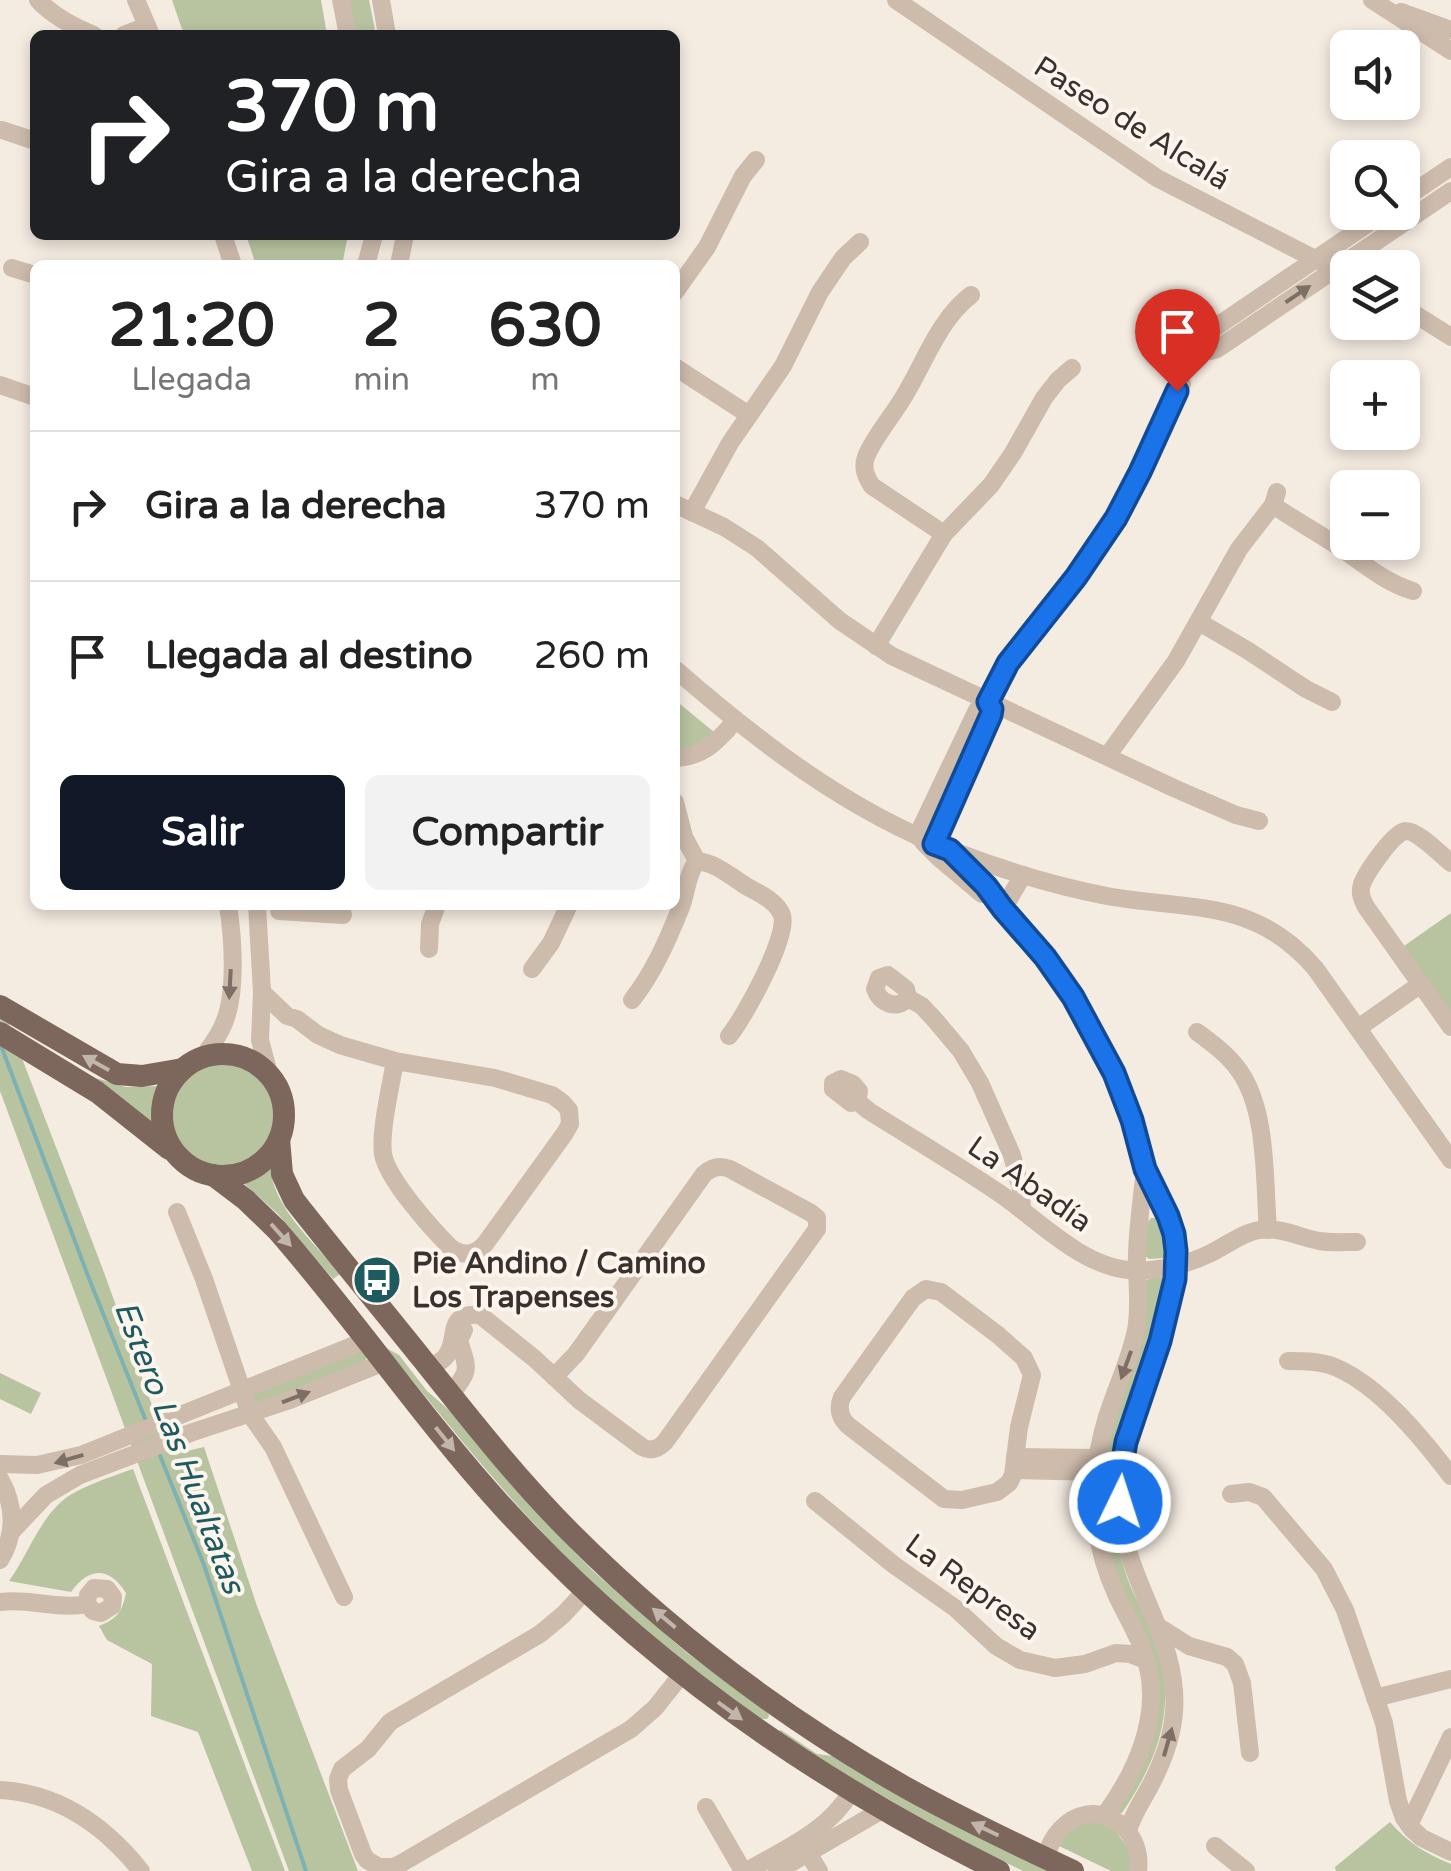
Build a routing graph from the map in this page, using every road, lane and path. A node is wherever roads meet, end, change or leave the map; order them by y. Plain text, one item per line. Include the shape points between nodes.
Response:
1 (21, 0) edge
2 (136, 0) edge
3 (342, 0) edge
4 (381, 0) edge
5 (896, 0) edge
6 (41, 3) edge
7 (1379, 4) edge
8 (83, 30) edge
9 (149, 30) edge
10 (347, 30) edge
11 (386, 30) edge
12 (1451, 30) edge
13 (1451, 52) edge
14 (2, 130) edge
15 (30, 140) edge
16 (756, 160) dead end
17 (1451, 167) edge
18 (1420, 188) edge
19 (1451, 191) edge
20 (1359, 230) edge
21 (860, 242) dead end
22 (1373, 250) edge
23 (1316, 260) junction
24 (1330, 267) edge
25 (12, 268) dead end
26 (30, 273) edge
27 (1330, 280) edge
28 (680, 285) edge
29 (971, 295) dead end
30 (1420, 317) edge
31 (1451, 337) edge
32 (1072, 368) dead end
33 (680, 371) edge
34 (1182, 384) dead end
35 (0, 386) edge
36 (30, 395) edge
37 (749, 415) junction
38 (684, 508) edge
39 (944, 534) junction
40 (1413, 591) dead end
41 (1200, 622) junction
42 (876, 646) junction
43 (680, 673) edge
44 (988, 702) junction
45 (1332, 702) dead end
46 (735, 721) junction
47 (1108, 755) junction
48 (680, 762) edge
49 (680, 821) edge
50 (1259, 821) dead end
51 (934, 843) junction
52 (697, 861) junction
53 (1451, 863) edge
54 (1023, 875) junction
55 (680, 907) edge
56 (1003, 909) junction
57 (228, 910) edge
58 (257, 910) edge
59 (279, 910) edge
60 (297, 910) edge
61 (434, 910) edge
62 (567, 910) edge
63 (679, 910) edge
64 (343, 915) dead end
65 (260, 947) junction
66 (428, 949) dead end
67 (532, 969) dead end
68 (1420, 984) junction
69 (262, 992) junction
70 (908, 998) dead end
71 (632, 1000) dead end
72 (9, 1011) edge
73 (287, 1016) junction
74 (1451, 1027) edge
75 (1358, 1028) junction
76 (1197, 1032) dead end
77 (0, 1034) edge
78 (729, 1036) dead end
79 (260, 1040) junction
80 (395, 1060) junction
81 (193, 1063) junction
82 (269, 1074) junction
83 (857, 1101) dead end
84 (279, 1139) junction
85 (176, 1154) junction
86 (1451, 1160) edge
87 (1145, 1169) junction
88 (214, 1175) junction
89 (1022, 1210) junction
90 (177, 1212) dead end
91 (1268, 1230) junction
92 (1358, 1242) dead end
93 (1176, 1266) junction
94 (1137, 1269) junction
95 (493, 1326) junction
96 (367, 1340) junction
97 (410, 1344) junction
98 (1288, 1361) dead end
99 (385, 1362) junction
100 (428, 1367) junction
101 (554, 1377) junction
102 (241, 1389) junction
103 (451, 1396) junction
104 (250, 1414) junction
105 (167, 1432) junction
106 (111, 1454) junction
107 (0, 1464) edge
108 (1014, 1464) junction
109 (1097, 1465) junction
110 (1451, 1476) edge
111 (0, 1479) edge
112 (1232, 1494) dead end
113 (815, 1501) dead end
114 (11, 1532) junction
115 (0, 1560) edge
116 (585, 1591) junction
117 (344, 1597) dead end
118 (4, 1598) edge
119 (88, 1604) dead end
120 (1159, 1626) junction
121 (1133, 1627) junction
122 (1189, 1646) junction
123 (1116, 1653) junction
124 (1146, 1660) junction
125 (1172, 1672) junction
126 (682, 1674) junction
127 (1451, 1679) edge
128 (1375, 1698) junction
129 (797, 1720) junction
130 (764, 1735) junction
131 (1451, 1737) edge
132 (1250, 1753) dead end
133 (0, 1790) edge
134 (852, 1792) junction
135 (706, 1807) dead end
136 (882, 1810) junction
137 (1104, 1816) junction
138 (1408, 1826) junction
139 (1128, 1831) junction
140 (804, 1846) junction
141 (1215, 1846) dead end
142 (1451, 1852) edge
143 (1045, 1858) junction
144 (141, 1871) edge
145 (745, 1871) edge
146 (777, 1871) edge
147 (819, 1871) edge
148 (998, 1871) edge
149 (1073, 1871) edge
150 (1138, 1871) edge
151 (1246, 1871) edge

1 - 6 street
2 - 9 street
3 - 10 street
4 - 11 street
5 - 23 street, Paseo de Alcalá via 1157,178
6 - 8 street
7 - 12 street
7 - 13 street
14 - 15 street
16 - 28 street
17 - 18 street
19 - 22 street
20 - 23 street
21 - 37 street via 820,292 790,354
23 - 24 street, Paseo de Alcalá
23 -> 27 street via 1206,334 1204,347 1218,349
25 - 26 street
29 - 39 street via 945,324 865,462 872,486
30 - 31 street
32 - 39 street via 1044,398 991,486
33 - 37 street
34 - 44 street via 1116,518 1008,663
35 - 36 street
37 - 38 street
38 - 42 street via 757,548
39 - 42 street
40 - 41 street via 1381,578 1275,498
41 - 45 street
41 - 47 street
42 - 44 street
43 - 46 street
44 - 47 street
44 - 51 street via 991,715 968,747
46 - 48 street via 712,746
46 - 51 street via 816,779
47 - 50 street
49 - 52 street
51 - 54 street
51 - 56 street
51 - 56 street via 967,883
52 - 55 street
52 - 78 street via 764,896 783,918 780,939
53 - 68 street via 1402,831 1361,888 1363,903
54 - 56 street
54 - 75 street via 1252,920 1307,958
56 - 87 street via 1088,1022 1124,1096
57 -> 81 street via 228,1011 220,1033
58 - 65 street
59 - 65 street
60 - 64 street
61 - 66 street
62 - 67 street
63 - 71 street
65 - 69 street
68 - 74 street
68 - 75 street
69 - 73 street
69 - 79 street
70 - 89 street via 935,1020 980,1082 1012,1155
81 -> 72 main road via 142,1076 117,1074
73 - 79 street
73 - 80 street via 328,1041
75 - 86 street
76 - 91 street via 1229,1058 1252,1092
77 - 85 main road via 97,1092
79 - 82 street
80 - 80 street via 383,1145 388,1168 450,1248 473,1253 566,1132 569,1110 528,1087
81 - 82 main road via 238,1055
81 - 85 main road via 166,1092 162,1110
82 - 84 main road via 284,1110
83 - 89 street, La Abadía
84 - 88 main road via 252,1168
84 - 97 main road via 282,1174 294,1200
85 - 88 main road
87 - 93 street via 1171,1225
87 - 94 street
88 -> 96 main road via 277,1230
89 - 94 street, La Abadía via 1078,1252
90 - 102 street
91 - 92 street
91 - 93 street, La Abadía
93 - 94 street, La Abadía
93 - 120 street via 1121,1471 1126,1546
94 -> 109 street via 1136,1330
95 - 100 street via 480,1315 464,1317 446,1356
95 - 101 street
95 - 103 street via 476,1325 460,1336 468,1364
96 - 97 main road
96 - 99 main road
96 - 102 street
97 - 100 main road
98 - 110 street via 1324,1364 1358,1380
104 -> 99 street
99 -> 116 main road via 483,1484
100 - 103 main road
101 - 101 street via 712,1169 730,1169 817,1218 817,1229 661,1446 642,1447
102 - 104 street
102 - 105 street
129 -> 103 main road via 692,1642 594,1555
104 - 105 street
104 - 117 street via 273,1447
105 - 106 street
106 -> 107 street
106 - 114 street via 58,1486
108 - 108 street via 1009,1484 1000,1490 950,1500 842,1418 842,1398 921,1291 942,1292 1028,1363 1032,1381
108 - 109 street
109 - 121 street via 1102,1552
111 - 114 street via 10,1500
112 - 128 street via 1263,1496 1324,1569
113 - 123 street, La Represa via 1007,1654 1054,1668
114 - 115 street
116 - 126 main road
116 - 126 street via 540,1634 390,1722 342,1769 338,1790 367,1860 379,1867 400,1864 614,1738 647,1716
118 - 119 street
120 - 122 street
120 - 125 street
121 - 123 street
121 - 124 street
122 - 125 street
122 - 132 street via 1228,1657 1238,1668
123 - 124 street, La Represa
124 - 137 street via 1148,1728
139 -> 125 street via 1168,1742
126 -> 130 main road
127 - 128 street
128 - 138 street
129 - 130 main road via 778,1721
143 -> 129 main road via 903,1786
130 - 134 main road
131 - 138 street
133 - 144 street via 48,1798 75,1811
134 - 136 main road
134 - 140 street
135 - 145 street
136 - 140 street
136 - 148 main road
137 - 139 street
137 - 143 street via 1065,1825
138 - 142 street
139 - 150 street via 1138,1847
140 - 145 street
140 - 146 street
140 - 147 street
141 - 151 street
143 - 149 main road

